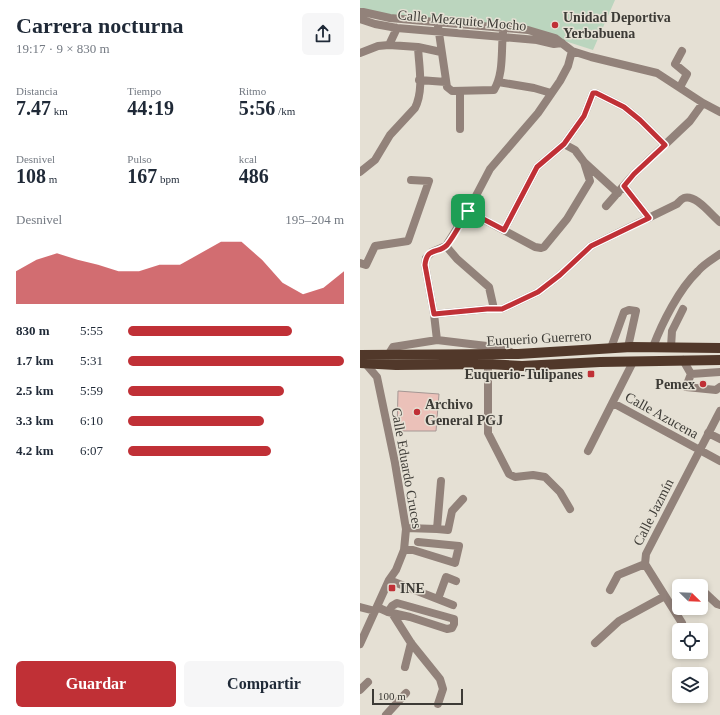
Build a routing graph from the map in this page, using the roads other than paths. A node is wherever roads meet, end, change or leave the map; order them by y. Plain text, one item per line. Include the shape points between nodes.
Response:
1 (360, 12) edge
2 (360, 18) edge
3 (438, 22) junction
4 (503, 27) junction
5 (397, 28) junction
6 (438, 31) junction
7 (502, 37) junction
8 (542, 37) junction
9 (389, 45) junction
10 (418, 47) junction
11 (572, 51) junction
12 (682, 51) dead end
13 (360, 52) edge
14 (441, 52) junction
15 (420, 80) junction
16 (498, 82) junction
17 (447, 86) junction
18 (680, 88) junction
19 (460, 91) junction
20 (551, 93) junction
21 (703, 103) junction
22 (720, 112) edge
23 (460, 129) dead end
24 (564, 144) junction
25 (665, 145) junction
26 (584, 162) junction
27 (360, 172) edge
28 (411, 180) dead end
29 (590, 181) junction
30 (604, 181) junction
31 (624, 186) junction
32 (618, 193) junction
33 (606, 206) dead end
34 (468, 211) junction
35 (649, 218) junction
36 (720, 222) edge
37 (504, 230) junction
38 (446, 246) junction
39 (720, 254) edge
40 (360, 263) edge
41 (494, 309) junction
42 (684, 309) dead end
43 (434, 314) junction
44 (437, 340) junction
45 (628, 347) junction
46 (653, 347) junction
47 (671, 347) junction
48 (611, 348) junction
49 (720, 348) edge
50 (518, 354) junction
51 (388, 355) junction
52 (362, 360) edge
53 (683, 360) junction
54 (720, 360) edge
55 (633, 362) junction
56 (488, 364) junction
57 (720, 372) edge
58 (691, 374) junction
59 (720, 387) edge
60 (613, 403) junction
61 (720, 411) edge
62 (708, 433) junction
63 (720, 438) edge
64 (699, 450) junction
65 (588, 451) dead end
66 (720, 461) edge
67 (441, 481) dead end
68 (464, 499) dead end
69 (570, 509) dead end
70 (406, 528) junction
71 (437, 529) junction
72 (418, 542) dead end
73 (404, 550) junction
74 (645, 564) junction
75 (389, 580) junction
76 (456, 581) dead end
77 (610, 590) dead end
78 (665, 596) junction
79 (708, 596) edge
80 (438, 599) junction
81 (453, 605) dead end
82 (720, 605) edge
83 (360, 606) edge
84 (376, 609) junction
85 (390, 612) junction
86 (682, 623) dead end
87 (411, 643) junction
88 (595, 643) dead end
89 (360, 644) edge
90 (405, 667) dead end
91 (368, 682) dead end
92 (360, 690) edge
93 (406, 693) dead end
94 (438, 704) dead end
95 (386, 715) edge

1 - 3 street, Calle Mezquite Mocho via 390,18
2 - 5 street, Calle Mezquite Mocho
3 - 4 street, Calle Mezquite Mocho
3 - 6 street
4 - 7 street
4 - 8 street, Calle Mezquite Mocho via 528,30
5 - 6 street, Calle Mezquite Mocho
5 - 9 street
6 - 7 street, Calle Mezquite Mocho
6 - 14 street
7 - 8 street, Calle Mezquite Mocho
7 - 16 street via 502,62
8 - 11 street, Calle Mezquite Mocho via 555,38
9 - 10 street
9 - 13 street
10 - 14 street
10 - 15 street
11 - 18 street, Calle Mezquite Mocho via 657,73
11 - 20 street via 564,74
12 - 18 street via 675,64 687,74
14 - 17 street
15 - 17 street
15 - 27 street via 419,98 415,108 390,135 375,160
16 - 19 street via 491,91
16 - 20 street
17 - 19 street
18 - 21 street, Calle Mezquite Mocho
19 - 23 street
20 - 34 street via 490,170
21 - 22 street, Calle Mezquite Mocho
21 - 25 street via 690,121
24 - 25 street via 584,116 593,93 596,93 624,107
24 - 26 street via 575,150
24 - 37 street via 537,167
25 - 31 street
26 - 29 street
26 - 30 street
28 - 40 street via 429,181 408,241 375,246 366,265
29 - 30 street
29 - 37 street via 567,219 544,247 538,248
30 - 32 street
31 - 32 street
31 - 35 street
32 - 33 street
34 - 37 street
34 - 38 street
35 - 36 street via 677,204 683,198 690,198
35 - 41 street via 591,246 538,292 502,309
38 - 41 street via 489,287
38 - 43 street via 432,252 426,258
39 - 46 street via 699,269 686,283 658,332
41 - 43 street
42 - 47 street via 672,331
43 - 44 street
44 - 50 street via 495,347
44 - 51 street via 393,347
45 - 46 main road, Euquerio Guerrero
45 - 48 main road, Euquerio Guerrero
45 - 48 street via 636,311 629,310 624,312
46 - 47 main road, Euquerio Guerrero
47 - 49 main road, Euquerio Guerrero
48 - 50 main road, Euquerio Guerrero
50 - 51 main road, Euquerio Guerrero
51 - 52 main road, Euquerio Guerrero
52 - 56 main road, Euquerio Guerrero via 396,365
52 - 70 street, Calle Eduardo Cruces via 377,378
53 - 54 main road, Euquerio Guerrero
53 - 55 main road, Euquerio Guerrero
53 - 58 street
55 - 56 main road, Euquerio Guerrero via 522,366
55 - 60 street
56 - 69 street via 488,433 509,474 515,477 545,477 560,492
57 - 58 street
58 - 59 street via 686,388 716,390
60 - 64 street, Calle Azucena
60 - 65 street
61 - 62 street, Calle Jazmín
62 - 63 street
62 - 64 street, Calle Jazmín
64 - 66 street, Calle Azucena
64 - 74 street, Calle Jazmín via 646,554
67 - 71 street
68 - 71 street via 452,511 448,530
70 - 71 street
70 - 73 street, Calle Eduardo Cruces
72 - 73 street via 459,546 455,563 413,550
73 - 75 street, Calle Eduardo Cruces
74 - 77 street via 618,575
74 - 78 street, Calle Jazmín
75 - 80 street
75 - 84 street, Calle Eduardo Cruces
76 - 80 street via 446,577
78 - 86 street, Calle Jazmín
78 - 88 street via 619,621
79 - 82 street
80 - 81 street
83 - 84 street
84 - 85 street
84 - 89 street, Calle Eduardo Cruces
85 - 85 street via 447,629 452,628 454,624 454,619 397,603 392,606
85 - 87 street
87 - 90 street
87 - 94 street via 440,679 443,689
91 - 92 street
93 - 95 street

